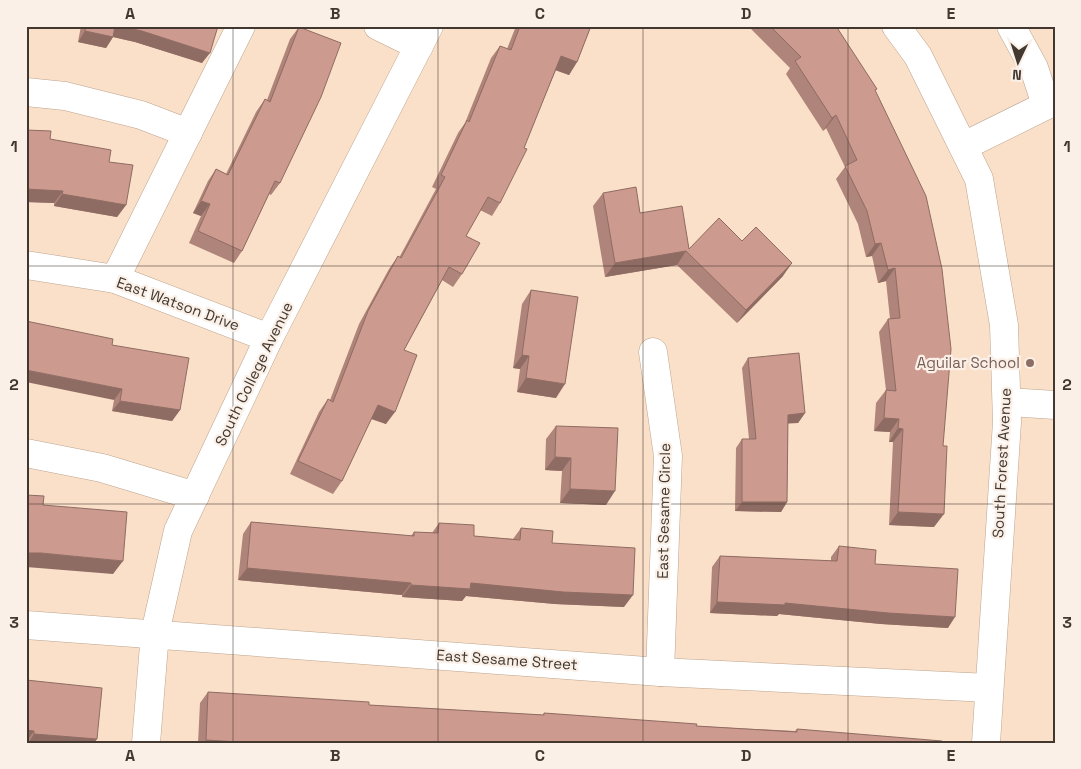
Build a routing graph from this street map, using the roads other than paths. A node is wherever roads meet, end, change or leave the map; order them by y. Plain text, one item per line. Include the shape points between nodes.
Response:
1 (241, 26) edge
2 (378, 26) edge
3 (896, 26) edge
4 (1012, 26) edge
5 (424, 36) edge
6 (26, 92) edge
7 (1051, 103) edge
8 (188, 133) junction
9 (964, 146) junction
10 (26, 265) edge
11 (114, 279) junction
12 (269, 338) junction
13 (653, 352) dead end
14 (1007, 402) junction
15 (1055, 405) edge
16 (26, 453) edge
17 (195, 496) junction
18 (26, 625) edge
19 (155, 633) junction
20 (660, 672) junction
21 (989, 688) junction
22 (146, 743) edge
23 (986, 743) edge

1 - 8 street
2 - 5 street
3 - 9 street, South Forest Avenue via 918,56
4 - 7 street
5 - 12 street, South College Avenue
6 - 8 street via 65,96 142,115
7 - 9 street
8 - 11 street
9 - 14 street, South Forest Avenue via 979,179 1003,315
10 - 11 street, East Watson Drive
11 - 12 street, East Watson Drive
12 - 17 street, South College Avenue
13 - 20 street, East Sesame Circle via 668,456
14 - 15 street
14 - 21 street, South Forest Avenue
16 - 17 street via 102,468
17 - 19 street, South College Avenue via 178,532
18 - 19 street, East Sesame Street
19 - 20 street, East Sesame Street
19 - 22 street, South College Avenue
20 - 21 street, East Sesame Street
21 - 23 street, South Forest Avenue

